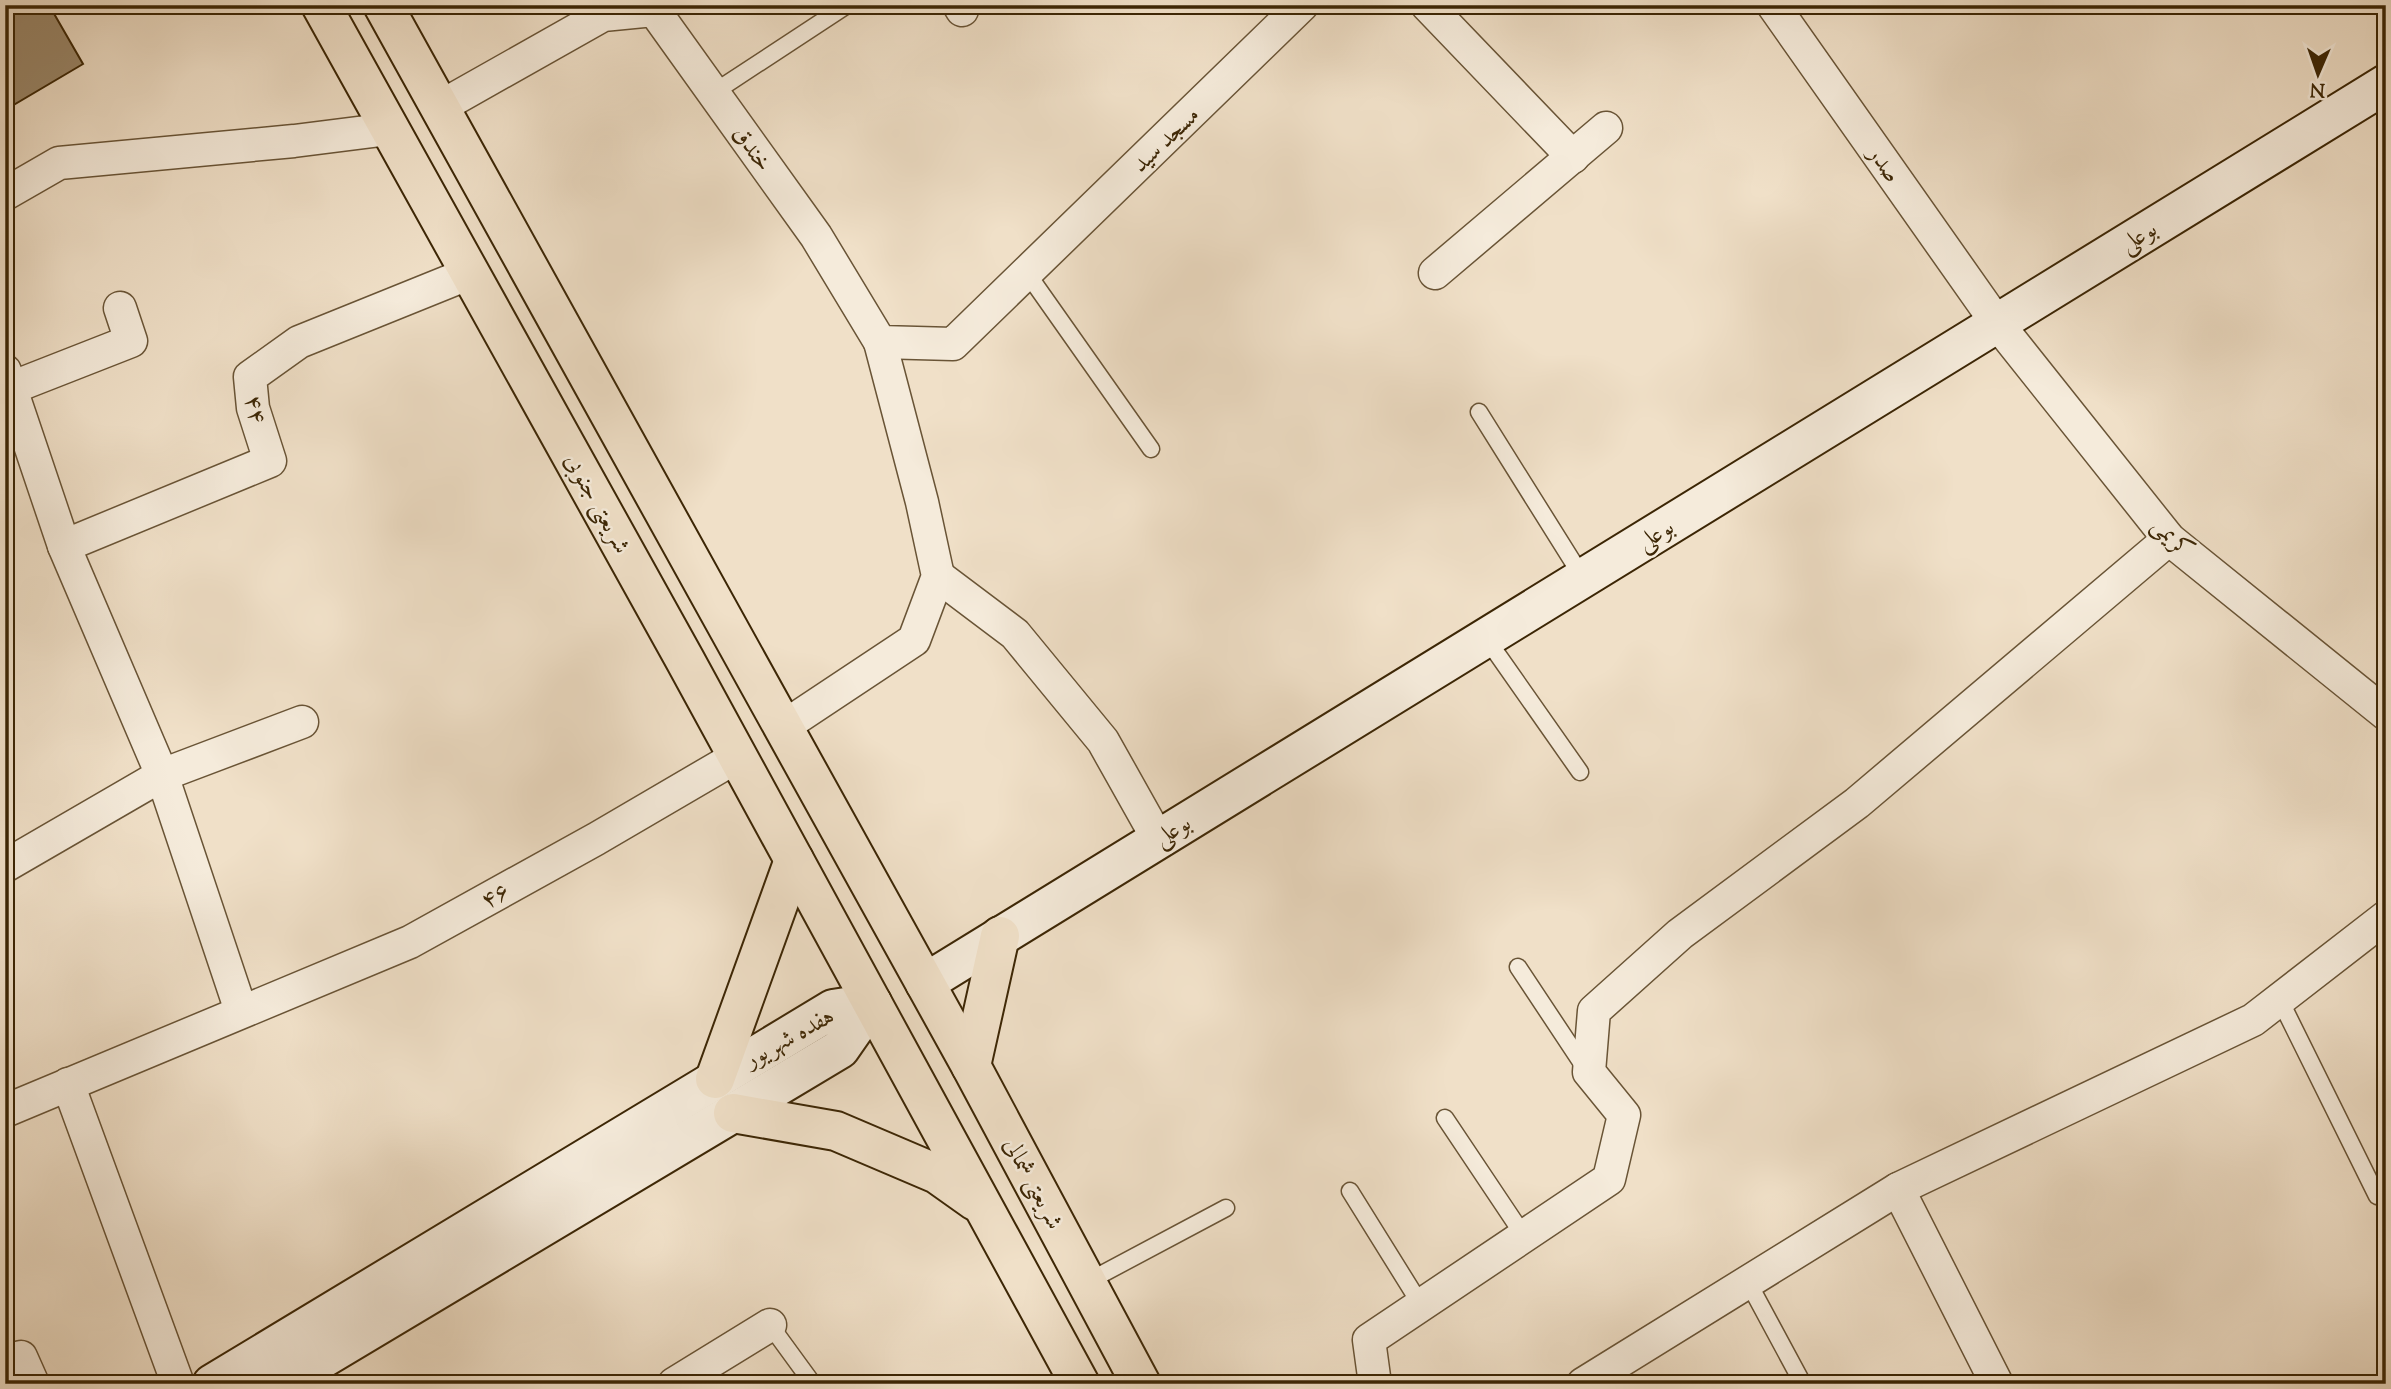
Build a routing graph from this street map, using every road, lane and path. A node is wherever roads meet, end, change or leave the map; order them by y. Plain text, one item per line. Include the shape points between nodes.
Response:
1 (320, 5) edge
2 (383, 5) edge
3 (847, 5) edge
4 (1303, 5) edge
5 (1427, 5) edge
6 (1773, 5) edge
7 (652, 8) edge
8 (2386, 84) edge
9 (713, 93) junction
10 (440, 107) junction
11 (1606, 128) dead end
12 (389, 129) junction
13 (1573, 156) junction
14 (5, 194) edge
15 (470, 273) junction
16 (1027, 273) junction
17 (1435, 273) dead end
18 (120, 308) dead end
19 (1997, 323) junction
20 (880, 342) junction
21 (8, 379) edge
22 (1479, 412) dead end
23 (1151, 449) dead end
24 (2169, 539) junction
25 (64, 545) junction
26 (938, 576) junction
27 (1583, 578) junction
28 (1486, 638) junction
29 (2386, 714) edge
30 (302, 722) dead end
31 (783, 727) junction
32 (738, 756) junction
33 (1580, 772) dead end
34 (163, 775) junction
35 (1158, 839) junction
36 (794, 860) junction
37 (5, 866) edge
38 (2386, 917) edge
39 (1000, 936) junction
40 (1518, 967) dead end
41 (925, 983) junction
42 (2279, 998) junction
43 (872, 1003) junction
44 (241, 1011) junction
45 (971, 1066) junction
46 (1589, 1072) junction
47 (715, 1079) junction
48 (68, 1084) junction
49 (5, 1111) edge
50 (733, 1113) junction
51 (1445, 1118) dead end
52 (1898, 1189) junction
53 (1350, 1191) dead end
54 (2377, 1196) dead end
55 (980, 1205) junction
56 (1226, 1208) dead end
57 (1524, 1236) junction
58 (1087, 1282) junction
59 (1748, 1282) junction
60 (1421, 1305) junction
61 (770, 1325) joint
62 (5, 1363) edge
63 (33, 1384) edge
64 (178, 1384) edge
65 (212, 1384) edge
66 (280, 1384) edge
67 (674, 1384) edge
68 (813, 1384) edge
69 (1080, 1384) edge
70 (1141, 1384) edge
71 (1375, 1384) edge
72 (1583, 1384) edge
73 (1803, 1384) edge
74 (1997, 1384) edge

1 - 12 main road, شریعتی جنوبی
2 - 10 main road
3 - 9 lane
4 - 16 street, مسجد سید
5 - 13 street
6 - 19 street, صدر
7 - 9 street, خندق
7 - 10 street, خندق via 603,15
8 - 19 main road, بوعلی
9 - 20 street, خندق via 816,236
10 - 31 main road
11 - 13 street
12 - 14 street via 59,163
12 - 15 main road, شریعتی جنوبی
13 - 17 street
15 - 25 street, ۴۴ via 299,342 250,377 253,408 270,461
15 - 32 main road, شریعتی جنوبی
16 - 20 street via 953,344
16 - 23 lane
18 - 21 street via 131,341
19 - 24 street, کریمی
19 - 27 main road, بوعلی
20 - 26 street, خندق
21 - 25 street
22 - 27 lane
24 - 29 street, کریمی
24 - 46 street via 1857,803 1680,934 1594,1011
25 - 34 street
26 - 31 street via 914,640
26 - 35 street via 1014,634 1032,655 1103,741
27 - 28 main road, بوعلی
28 - 33 lane
28 - 35 main road, بوعلی
30 - 34 street
31 - 41 main road
32 - 36 main road, شریعتی جنوبی
32 - 44 street, ۴۶ via 410,942
34 - 37 street
34 - 44 street
35 - 39 main road, بوعلی
36 - 43 main road, شریعتی جنوبی
36 - 47 main road
38 - 42 street
39 - 41 main road, بوعلی
39 - 45 main road
40 - 46 lane
41 - 43 main road
41 - 45 main road, شریعتی شمالی
42 - 52 street via 2253,1020
42 - 54 lane
43 - 47 main road, هفده شهریور via 833,1009
43 - 50 main road, هفده شهریور via 840,1049
43 - 55 main road
44 - 48 street, ۴۶
45 - 58 main road, شریعتی شمالی
46 - 57 street via 1623,1115 1609,1179
47 - 65 main road, هفده شهریور
48 - 49 street
48 - 64 street
50 - 55 main road via 836,1131 937,1174
50 - 66 main road, هفده شهریور
51 - 57 lane
52 - 59 street
52 - 74 street
53 - 60 lane
55 - 69 main road
56 - 58 lane
57 - 60 street
58 - 70 main road, شریعتی شمالی
59 - 72 street
59 - 73 lane
60 - 71 street via 1369,1340
61 - 67 street
61 - 68 lane
62 - 63 street via 22,1357

